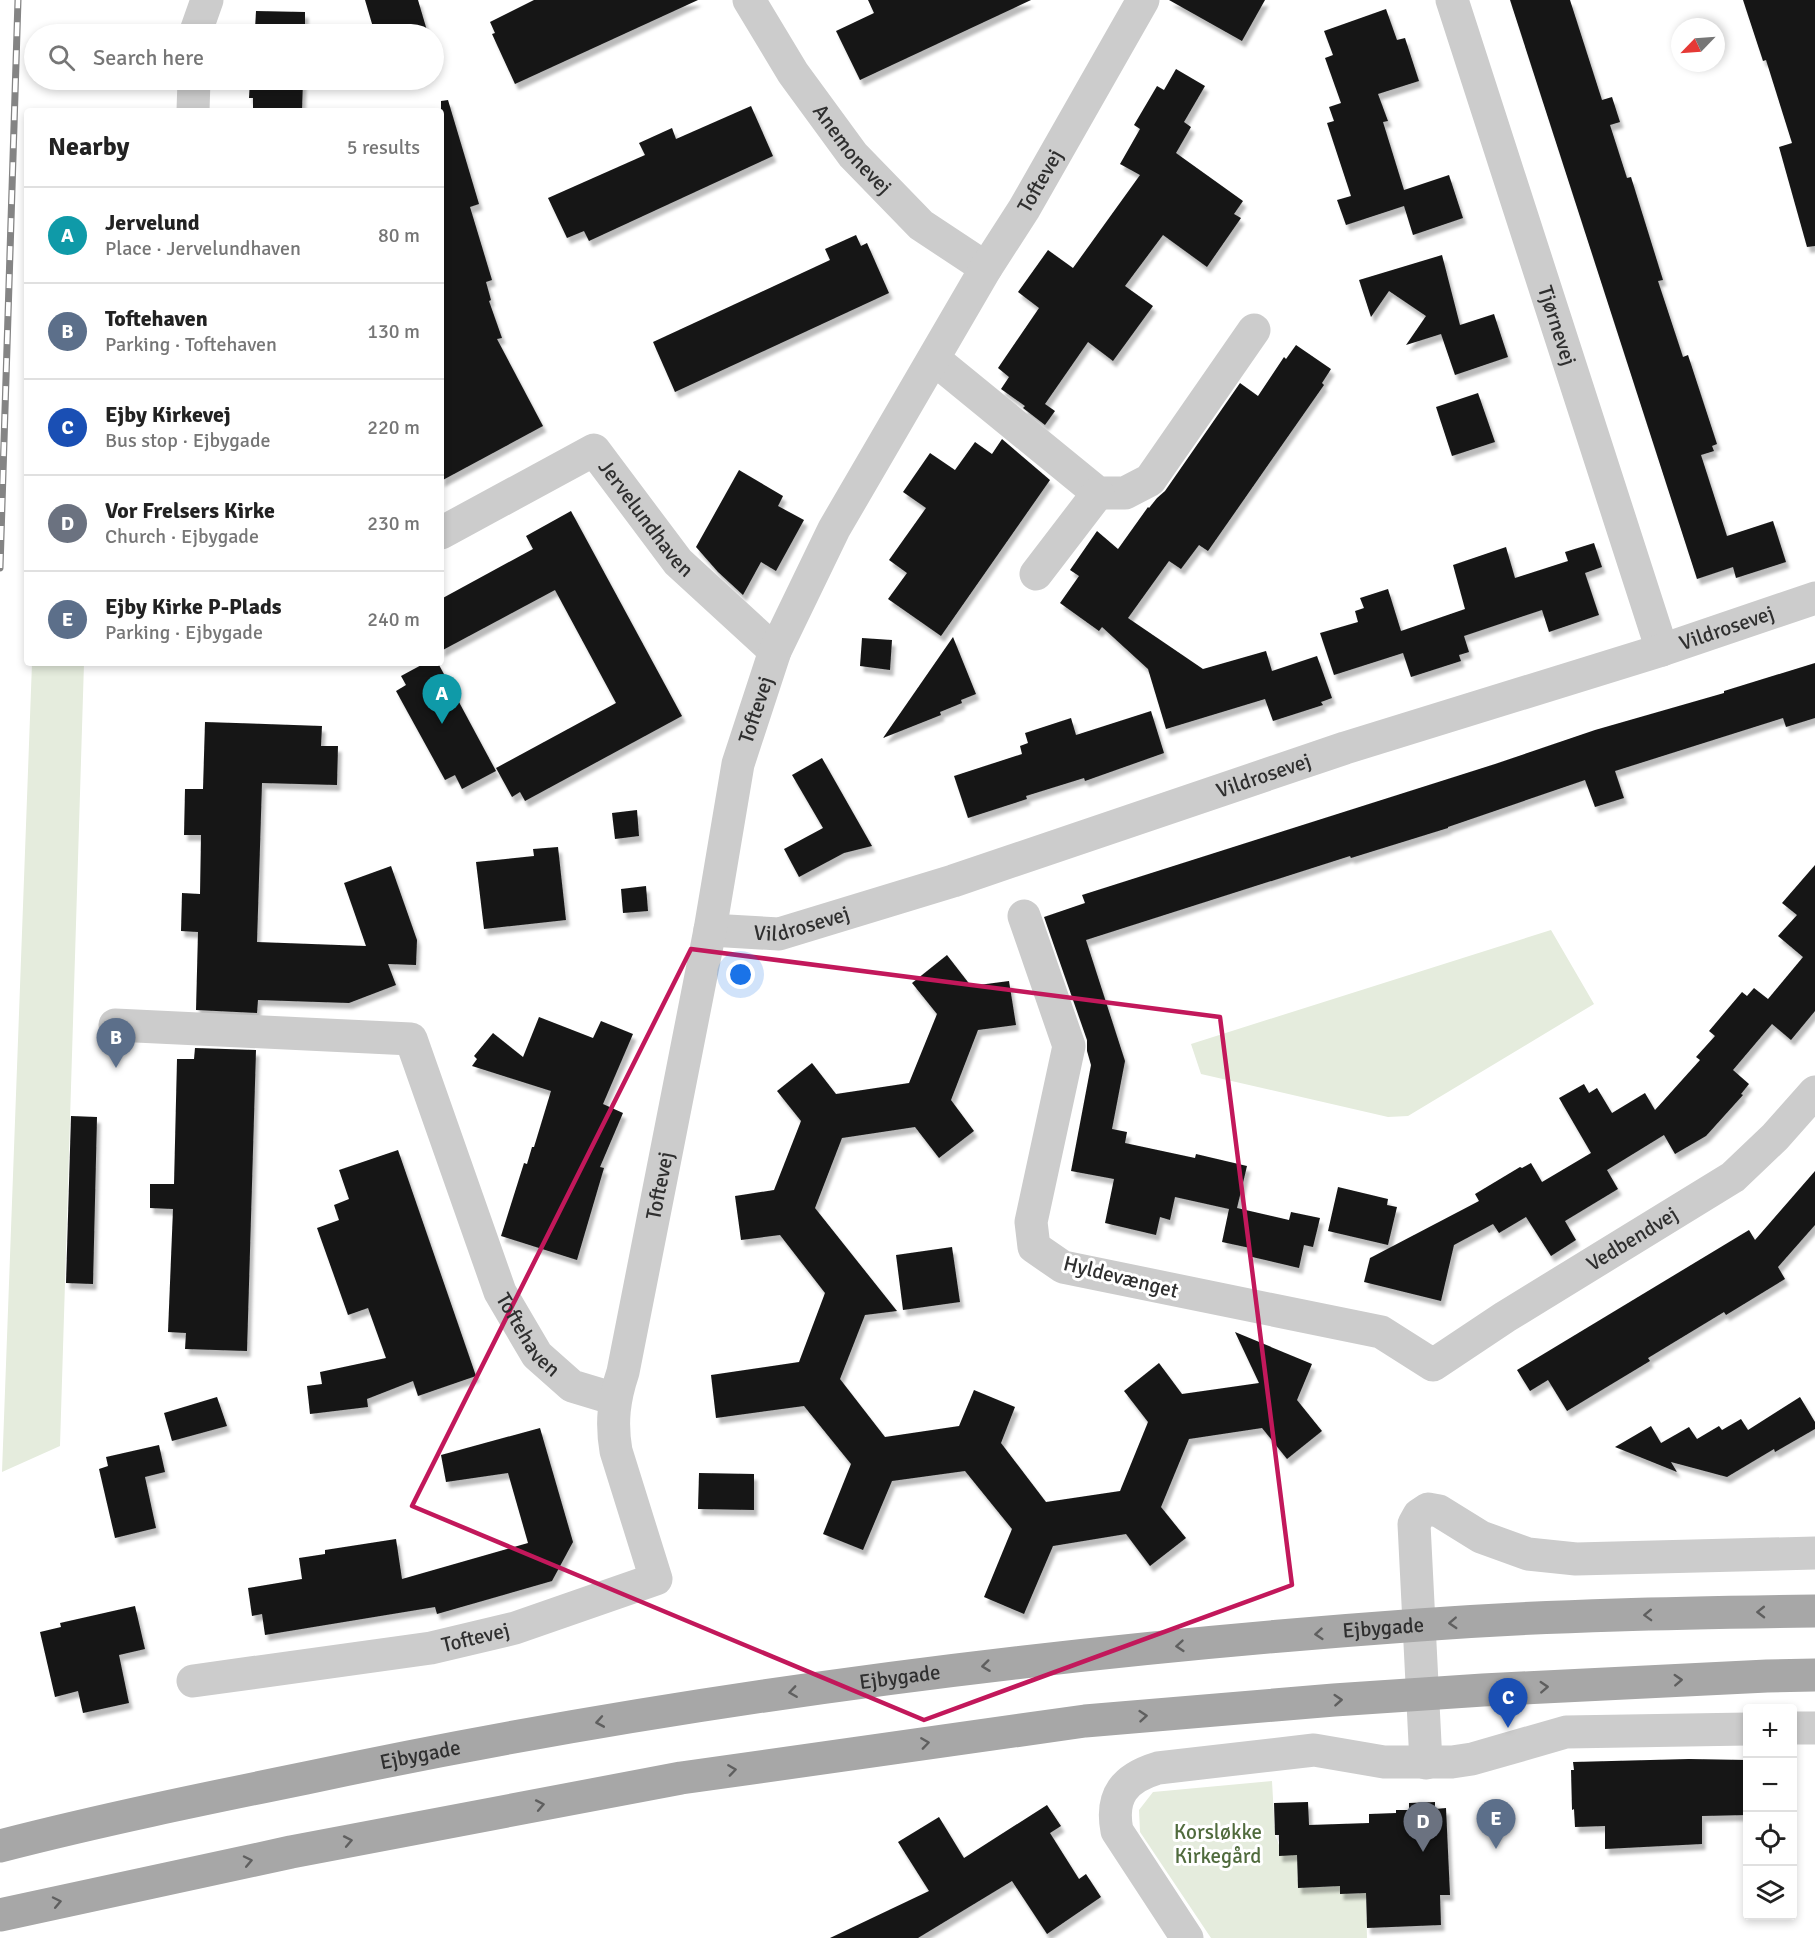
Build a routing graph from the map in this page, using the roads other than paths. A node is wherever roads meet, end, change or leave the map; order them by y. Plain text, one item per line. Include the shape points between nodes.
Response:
1 (207, 0) edge
2 (749, 0) edge
3 (1143, 0) edge
4 (1452, 0) edge
5 (199, 24) edge
6 (194, 90) edge
7 (193, 108) edge
8 (986, 268) junction
9 (1254, 330) dead end
10 (934, 359) junction
11 (1098, 493) junction
12 (444, 531) edge
13 (1036, 574) dead end
14 (1815, 598) edge
15 (1662, 650) junction
16 (775, 651) junction
17 (1024, 916) dead end
18 (710, 930) junction
19 (115, 1025) dead end
20 (1815, 1092) edge
21 (1433, 1365) joint
22 (615, 1399) junction
23 (1815, 1552) edge
24 (1815, 1611) edge
25 (1419, 1624) junction
26 (1815, 1675) edge
27 (194, 1681) dead end
28 (1423, 1694) junction
29 (1797, 1728) edge
30 (1815, 1728) edge
31 (1743, 1729) edge
32 (1426, 1763) junction
33 (0, 1846) edge
34 (0, 1915) edge
35 (1187, 1938) edge

1 - 5 street
2 - 8 street, Anemonevej via 793,73 853,155 921,225
3 - 8 street, Toftevej
4 - 15 street, Tjørnevej
6 - 7 street
8 - 10 street, Toftevej
9 - 11 street via 1150,480 1125,493
10 - 11 street
10 - 16 street, Toftevej via 834,529
11 - 13 street
12 - 16 street, Jervelundhaven via 594,450 678,562
14 - 15 street, Vildrosevej
15 - 18 street, Vildrosevej via 1345,748 952,881 779,934
16 - 18 street, Toftevej via 738,764
17 - 21 street, Hyldevænget via 1069,1046 1031,1222 1034,1247 1063,1267 1381,1332
18 - 22 street, Toftevej via 624,1372
19 - 22 street, Toftehaven via 411,1039 500,1292 537,1355 572,1386
20 - 21 street, Vedbendvej via 1733,1177
22 - 27 street, Toftevej via 616,1451 656,1579 515,1628 431,1648
23 - 25 street via 1576,1559 1528,1554 1501,1546 1439,1511 1428,1509 1414,1524
24 -> 25 main road, Ejbygade
25 - 28 street
25 -> 33 main road, Ejbygade via 1094,1654 689,1706 420,1754
28 -> 26 main road
28 - 32 street
34 -> 28 main road via 291,1852 725,1771 1085,1721
29 - 30 street
31 - 32 street via 1566,1732 1472,1759
32 - 35 street via 1384,1762 1314,1750 1158,1768 1127,1782 1117,1798 1117,1831

